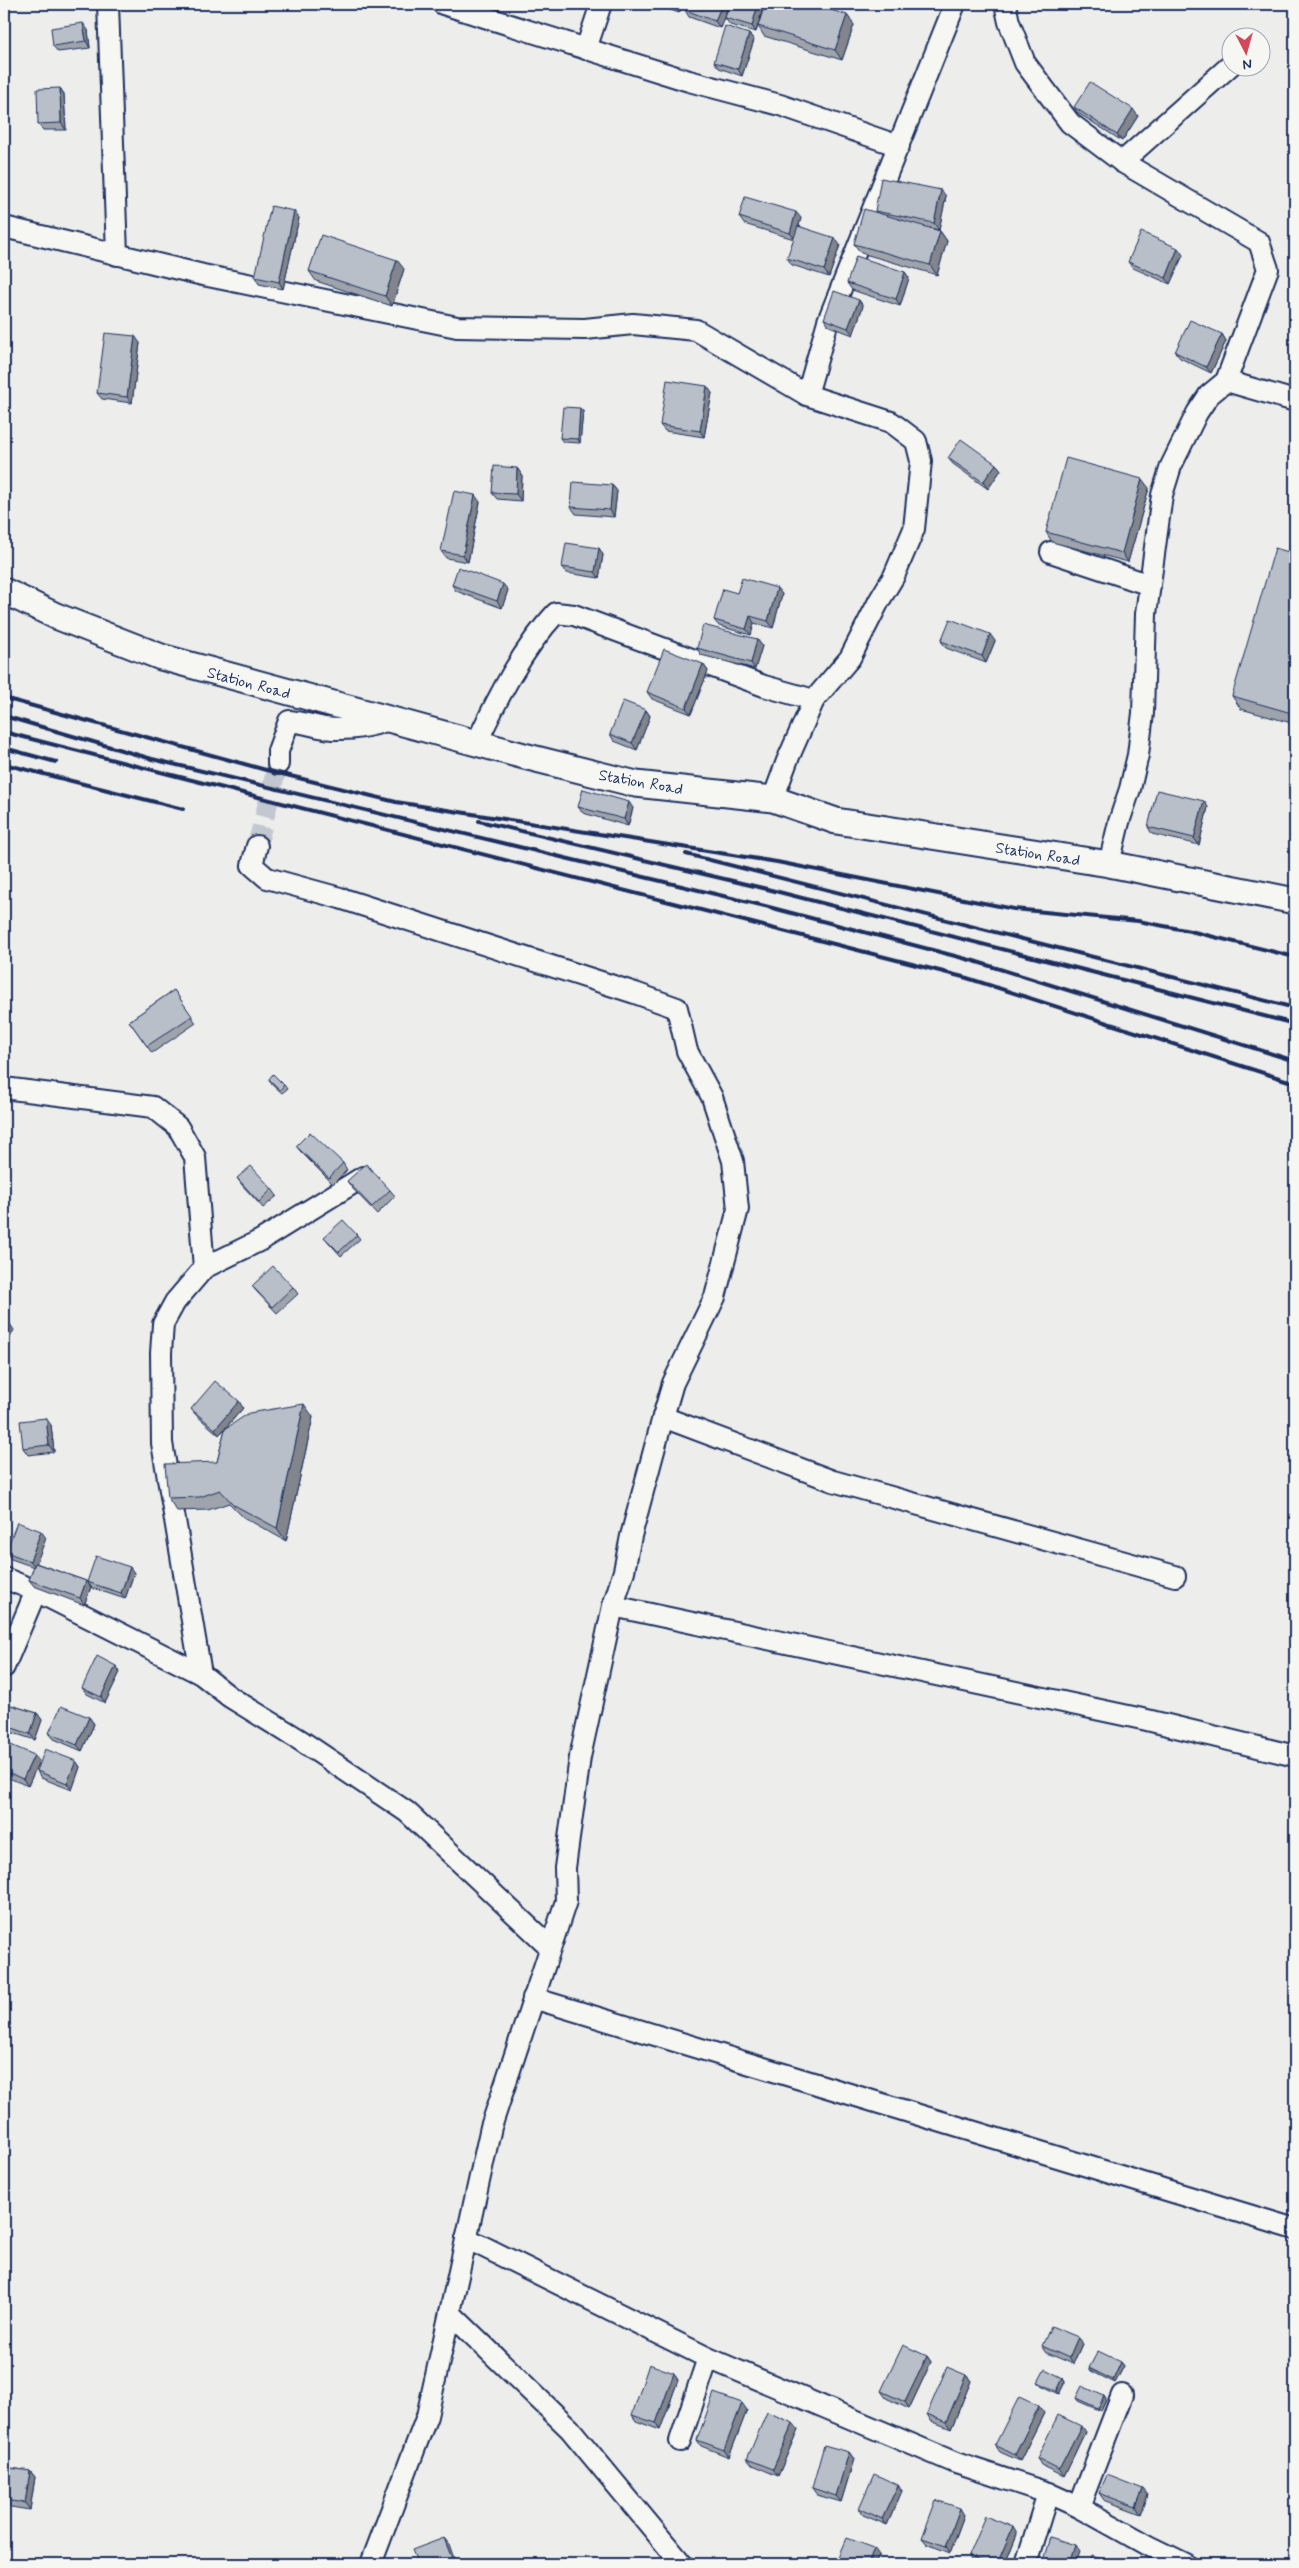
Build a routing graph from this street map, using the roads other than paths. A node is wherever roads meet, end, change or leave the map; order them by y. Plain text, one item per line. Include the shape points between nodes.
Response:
1 (108, 4) edge
2 (443, 4) edge
3 (601, 4) edge
4 (955, 4) edge
5 (1005, 4) edge
6 (490, 10) edge
7 (586, 49) junction
8 (1222, 73) edge
9 (899, 146) junction
10 (1122, 162) junction
11 (4, 227) edge
12 (116, 255) junction
13 (1226, 381) junction
14 (807, 395) junction
15 (1295, 400) edge
16 (1051, 552) dead end
17 (1150, 585) junction
18 (4, 591) edge
19 (814, 700) junction
20 (389, 720) junction
21 (477, 742) junction
22 (278, 764) tunnel mouth
23 (773, 799) junction
24 (257, 846) tunnel mouth
25 (1109, 864) junction
26 (1295, 901) edge
27 (4, 1088) edge
28 (363, 1177) edge
29 (204, 1268) junction
30 (663, 1417) junction
31 (1175, 1576) dead end
32 (4, 1578) edge
33 (36, 1591) junction
34 (613, 1606) junction
35 (4, 1667) edge
36 (201, 1674) junction
37 (1295, 1756) edge
38 (550, 1947) junction
39 (534, 1998) junction
40 (1295, 2229) edge
41 (466, 2238) junction
42 (450, 2313) junction
43 (708, 2358) junction
44 (1122, 2395) dead end
45 (680, 2441) dead end
46 (1048, 2493) junction
47 (1079, 2507) junction
48 (1146, 2555) edge
49 (371, 2564) edge
50 (682, 2564) edge
51 (1026, 2564) edge
52 (1186, 2564) edge

1 - 12 street
2 - 6 street
3 - 7 street
4 - 9 street
5 - 10 street via 1025,63 1070,123
6 - 7 street
7 - 9 street via 780,105
8 - 10 street
9 - 14 street via 828,320
10 - 13 street via 1259,242 1268,269
11 - 12 street
12 - 14 street via 457,327 585,329 633,324 696,330
13 - 15 street
13 - 17 street via 1209,395 1197,413 1171,466 1162,495
14 - 19 street via 891,422 916,442 921,461 914,530 897,568 850,658
16 - 17 street
17 - 25 street via 1138,755
18 - 20 street, Station Road via 56,616 161,657
19 - 21 street via 764,686 574,615 556,613 544,626 496,701
19 - 23 street
20 - 21 street, Station Road
20 - 22 street via 367,727 325,728 290,721 278,751
21 - 23 street, Station Road via 636,784
23 - 25 street, Station Road via 836,821
24 - 30 street via 252,866 267,878 340,898 677,1008 687,1052 712,1097 733,1160 738,1209 715,1297 673,1383
25 - 26 street, Station Road
27 - 29 street via 153,1107 178,1127 195,1157
28 - 29 street via 261,1240
29 - 36 street via 175,1302 164,1324 161,1353 162,1443
30 - 31 street via 833,1481
30 - 34 street
32 - 33 street
33 - 35 street
33 - 36 street
34 - 37 street via 1147,1720
34 - 38 street via 580,1756 565,1868 566,1901
36 - 38 street via 230,1697 407,1812
38 - 39 street
39 - 40 street
39 - 41 street via 491,2127
41 - 42 street
41 - 43 street
42 - 49 street via 427,2416
42 - 50 street via 570,2429
43 - 45 street
43 - 46 street via 956,2463
44 - 47 street
46 - 47 street
46 - 51 street
47 - 48 street
48 - 52 street

